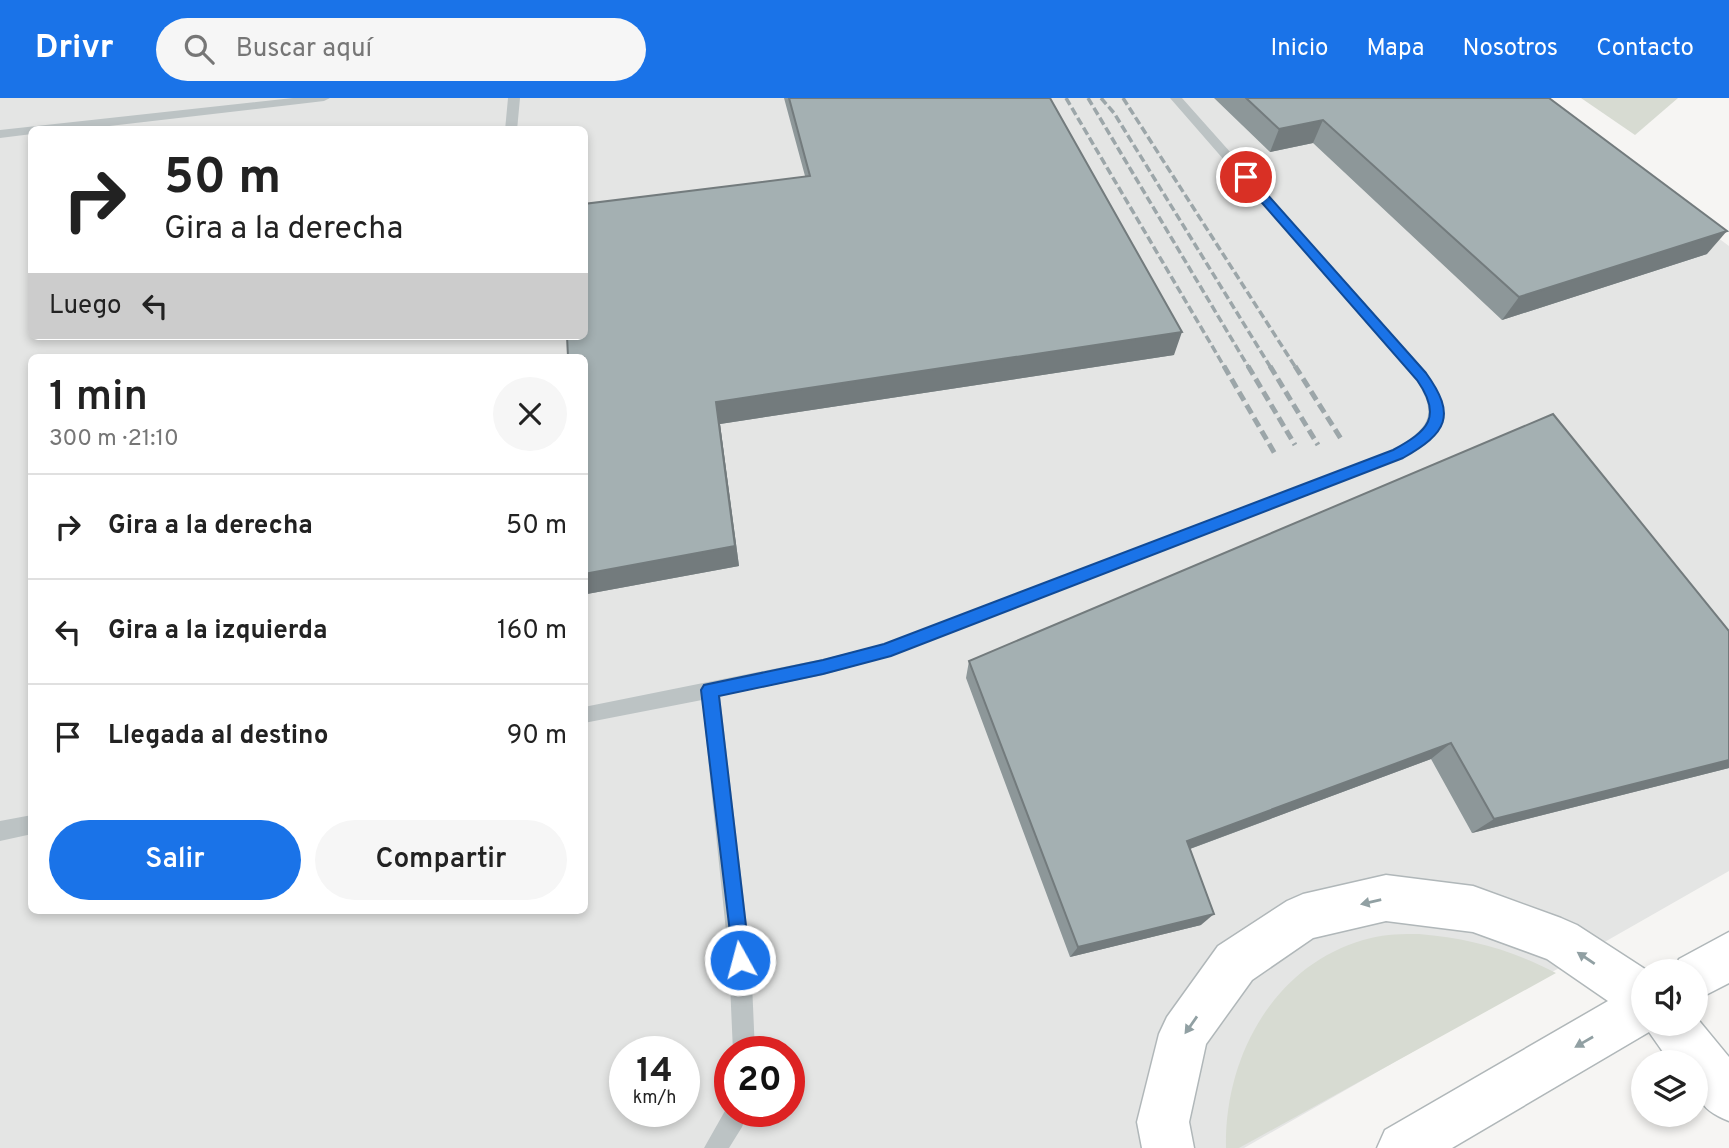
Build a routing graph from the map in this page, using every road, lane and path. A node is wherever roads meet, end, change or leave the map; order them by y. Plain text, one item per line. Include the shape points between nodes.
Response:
1 (324, 98) edge
2 (514, 98) edge
3 (1176, 98) edge
4 (75, 126) edge
5 (511, 126) edge
6 (28, 130) edge
7 (0, 134) edge
8 (710, 690) junction
9 (588, 714) edge
10 (28, 825) edge
11 (0, 831) edge
12 (1729, 956) edge
13 (1708, 969) edge
14 (1631, 988) edge
15 (1631, 1015) edge
16 (743, 1036) edge
17 (1680, 1036) edge
18 (1729, 1096) edge
19 (729, 1127) edge
20 (716, 1148) edge
21 (1168, 1148) edge
22 (1403, 1148) edge

1 - 4 lane
2 - 5 lane
3 - 8 lane via 1421,376 1434,394 1436,424 1423,440 1398,454 886,651
6 - 7 lane
8 - 9 lane
8 - 16 lane via 740,960
10 - 11 lane
12 - 13 main road
14 -> 21 main road via 1561,941 1473,909 1385,898 1303,917 1234,963 1184,1034 1163,1122
15 -> 22 main road
17 - 18 main road
19 - 20 lane

